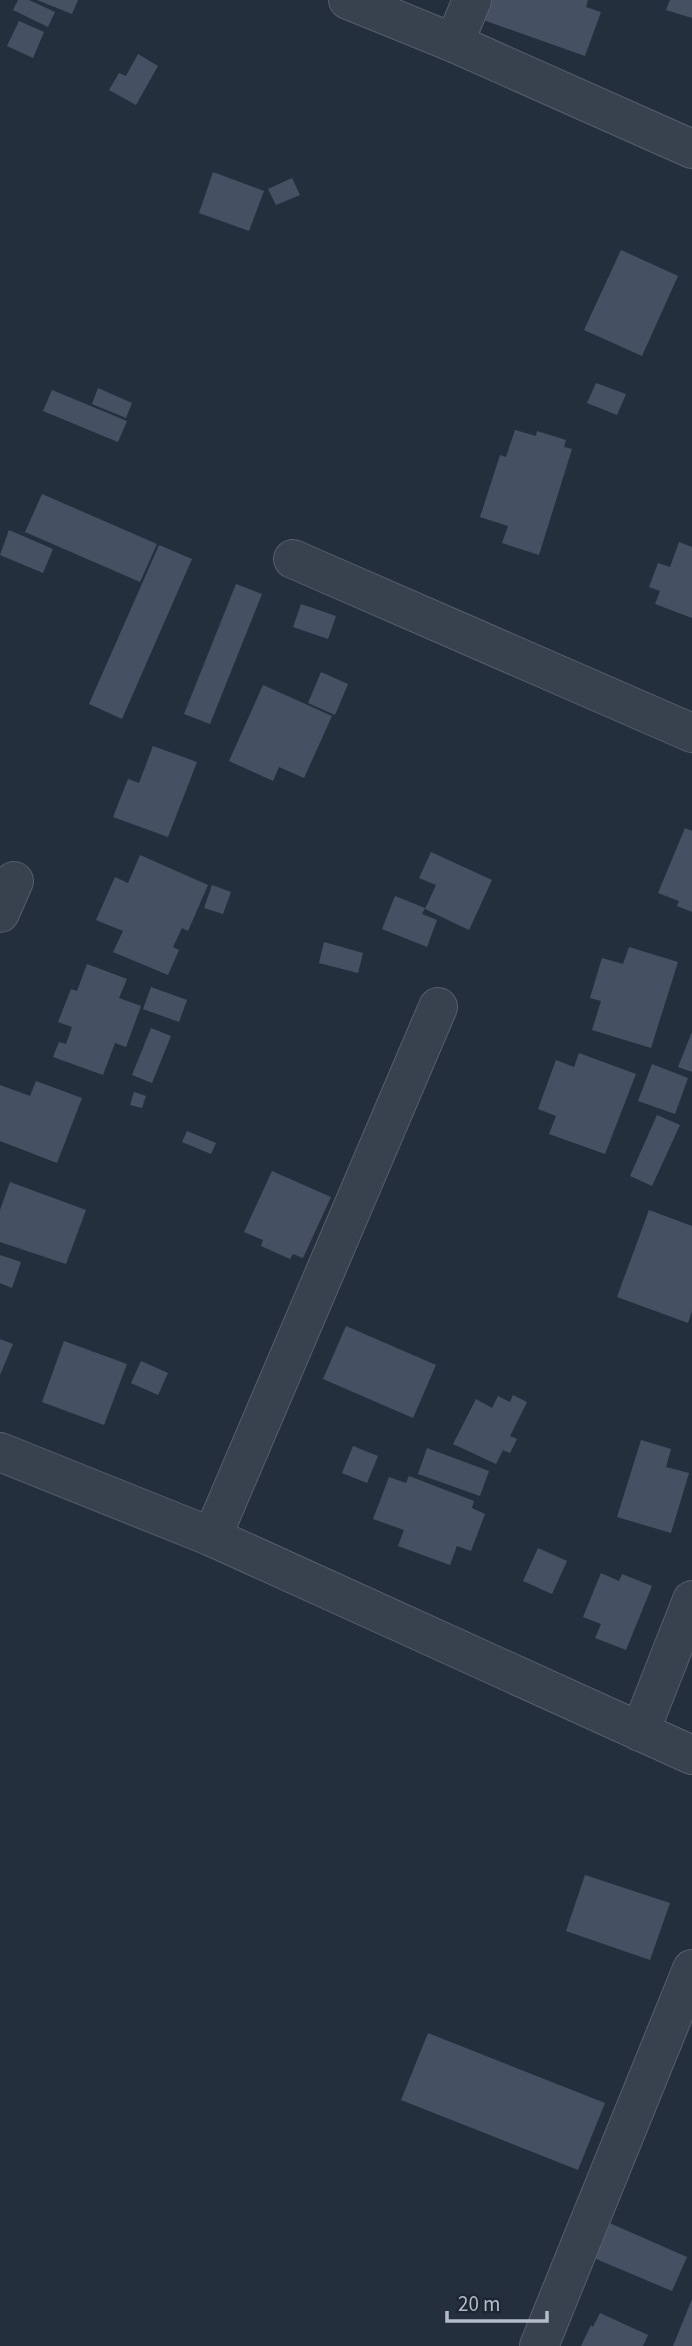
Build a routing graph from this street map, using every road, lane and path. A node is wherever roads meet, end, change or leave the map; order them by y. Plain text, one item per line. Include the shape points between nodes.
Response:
1 (348, 0) edge
2 (472, 0) edge
3 (454, 43) junction
4 (692, 149) edge
5 (293, 559) dead end
6 (692, 733) edge
7 (438, 1007) dead end
8 (0, 1452) edge
9 (212, 1537) junction
10 (692, 1600) edge
11 (640, 1732) junction
12 (692, 1755) edge
13 (692, 1969) edge
14 (539, 2346) edge

1 - 3 street
2 - 3 street
3 - 4 street
5 - 6 street
7 - 9 street
8 - 9 street
9 - 11 street
10 - 11 street
11 - 12 street
13 - 14 street

